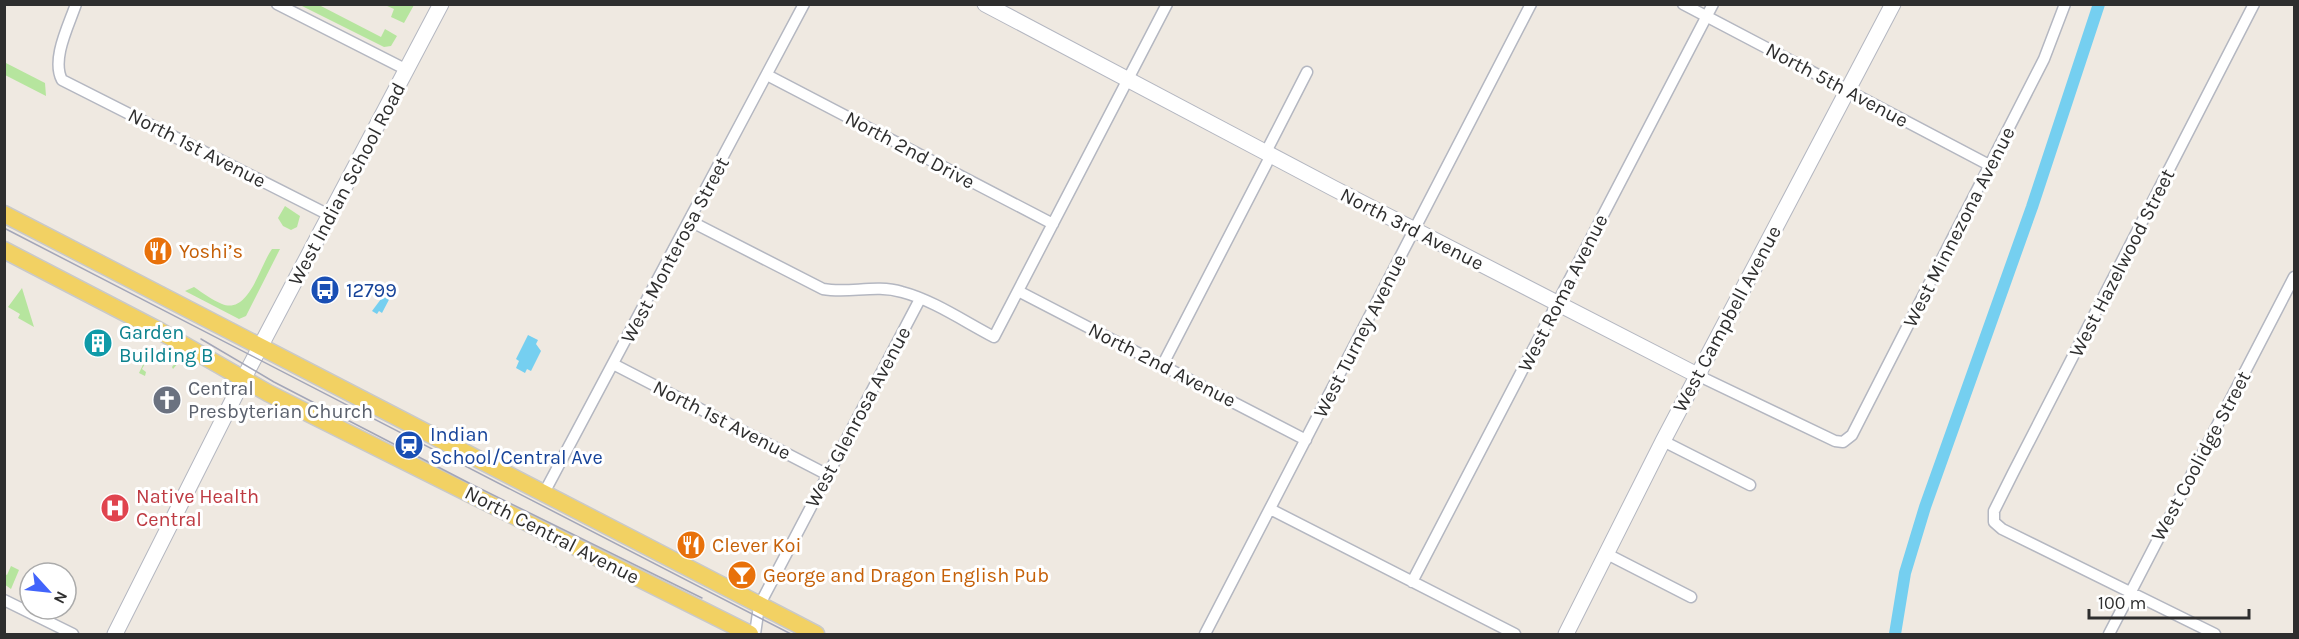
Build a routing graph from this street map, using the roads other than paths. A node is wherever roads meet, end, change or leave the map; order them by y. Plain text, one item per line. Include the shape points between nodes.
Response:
1 (76, 4) edge
2 (277, 4) edge
3 (441, 4) edge
4 (804, 4) edge
5 (985, 4) edge
6 (1167, 4) edge
7 (1531, 4) edge
8 (1683, 4) edge
9 (1713, 4) edge
10 (1893, 4) edge
11 (2065, 4) edge
12 (2254, 4) edge
13 (1707, 16) junction
14 (407, 70) junction
15 (1307, 72) dead end
16 (767, 75) junction
17 (1127, 80) junction
18 (1848, 91) junction
19 (1268, 154) junction
20 (1991, 166) junction
21 (4, 214) edge
22 (331, 216) junction
23 (690, 221) junction
24 (1053, 224) junction
25 (1415, 230) junction
26 (4, 250) edge
27 (2295, 277) edge
28 (1018, 291) junction
29 (920, 299) junction
30 (1557, 304) junction
31 (256, 356) junction
32 (615, 365) junction
33 (1162, 366) junction
34 (1697, 375) junction
35 (244, 380) junction
36 (1306, 440) junction
37 (1663, 441) junction
38 (1843, 442) joint
39 (828, 475) junction
40 (1750, 485) dead end
41 (544, 494) junction
42 (1270, 509) junction
43 (1607, 554) junction
44 (1412, 582) junction
45 (2130, 592) junction
46 (1691, 597) dead end
47 (4, 600) edge
48 (759, 606) junction
49 (73, 634) edge
50 (115, 634) edge
51 (750, 634) edge
52 (755, 634) edge
53 (816, 634) edge
54 (1205, 634) edge
55 (1515, 634) edge
56 (1566, 634) edge
57 (2109, 634) edge
58 (2215, 634) edge

1 - 22 street, North 1st Avenue via 59,60 62,80
2 - 14 street
3 - 14 street, West Indian School Road
4 - 16 street, West Monterosa Street
5 - 17 street, North 3rd Avenue
6 - 17 street
7 - 25 street, West Turney Avenue
8 - 13 street, North 5th Avenue
9 - 13 street, West Roma Avenue
10 - 18 street, West Campbell Avenue
11 - 20 street, West Minnezona Avenue via 2044,59
12 - 45 street, West Hazelwood Street via 1994,511 1994,522 2002,529
13 - 18 street, North 5th Avenue
13 - 30 street, West Roma Avenue
14 - 22 street, West Indian School Road
15 - 19 street
16 - 23 street, West Monterosa Street
16 - 24 street, North 2nd Drive
17 - 19 street, North 3rd Avenue
17 - 24 street
18 - 20 street, North 5th Avenue
18 - 34 street, West Campbell Avenue
19 - 25 street, North 3rd Avenue
19 - 33 street
20 - 38 street, West Minnezona Avenue via 1852,435
21 - 31 main road, North Central Avenue
22 - 31 street, West Indian School Road
23 - 29 street via 823,289 885,289
23 - 32 street, West Monterosa Street
24 - 28 street
25 - 30 street, North 3rd Avenue
25 - 36 street, West Turney Avenue
26 - 35 main road, North Central Avenue via 158,330
27 - 45 street, West Coolidge Street
28 - 29 street via 994,337
28 - 33 street, North 2nd Avenue
29 - 39 street, West Glenrosa Avenue
30 - 34 street, North 3rd Avenue
30 - 44 street, West Roma Avenue
31 - 35 street, West Indian School Road
31 - 41 main road, North Central Avenue
32 - 39 street, North 1st Avenue
32 - 41 street, West Monterosa Street
33 - 36 street, North 2nd Avenue
34 - 37 street, West Campbell Avenue
34 - 38 street, North 3rd Avenue
35 - 50 street, West Indian School Road
35 - 51 main road, North Central Avenue
36 - 42 street, West Turney Avenue
37 - 40 street
37 - 43 street, West Campbell Avenue
39 - 48 street, West Glenrosa Avenue
41 - 48 main road, North Central Avenue
42 - 44 street
42 - 54 street, West Turney Avenue
43 - 46 street
43 - 56 street, West Campbell Avenue
44 - 55 street
45 - 57 street, West Coolidge Street
45 - 58 street
47 - 49 street
48 - 52 street, West Glenrosa Avenue
48 - 53 main road, North Central Avenue

